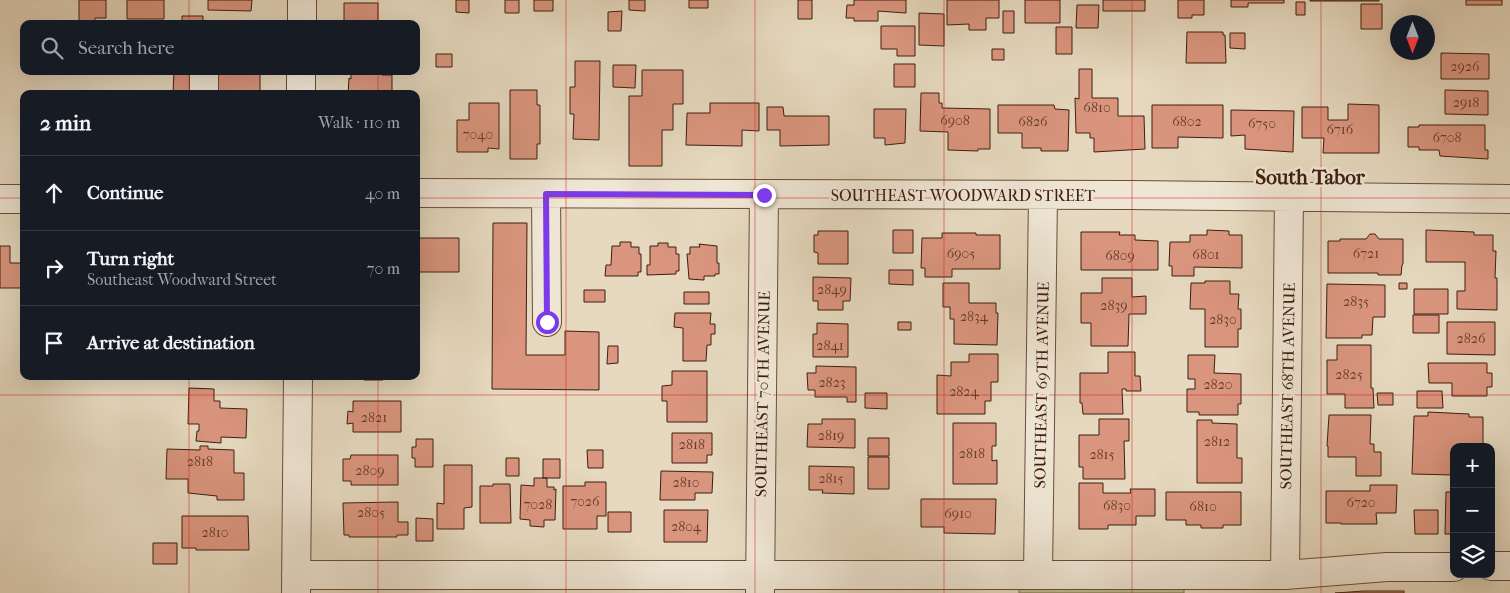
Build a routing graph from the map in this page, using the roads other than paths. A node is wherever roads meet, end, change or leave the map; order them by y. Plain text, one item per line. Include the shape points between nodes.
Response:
1 (302, 0) edge
2 (302, 20) edge
3 (301, 75) edge
4 (301, 90) edge
5 (420, 194) edge
6 (546, 194) junction
7 (764, 195) junction
8 (1043, 195) junction
9 (1289, 196) junction
10 (0, 199) edge
11 (20, 199) edge
12 (1510, 199) edge
13 (547, 322) dead end
14 (298, 380) edge
15 (1495, 566) edge
16 (1510, 566) edge
17 (1450, 567) edge
18 (1038, 575) junction
19 (1285, 575) junction
20 (296, 584) edge
21 (760, 584) edge

1 - 2 street
3 - 4 street
5 - 6 street, SOUTHEAST WOODWARD STREET
6 - 7 street, SOUTHEAST WOODWARD STREET
6 - 13 street
7 - 8 street, SOUTHEAST WOODWARD STREET
7 - 21 street, SOUTHEAST 70TH AVENUE
8 - 9 street, SOUTHEAST WOODWARD STREET
8 - 18 street, SOUTHEAST 69TH AVENUE
9 - 12 street, SOUTHEAST WOODWARD STREET
9 - 19 street, SOUTHEAST 68TH AVENUE
10 - 11 street
14 - 20 street
15 - 16 street
17 - 19 street via 1387,567
18 - 19 street
18 - 21 street
20 - 21 street

